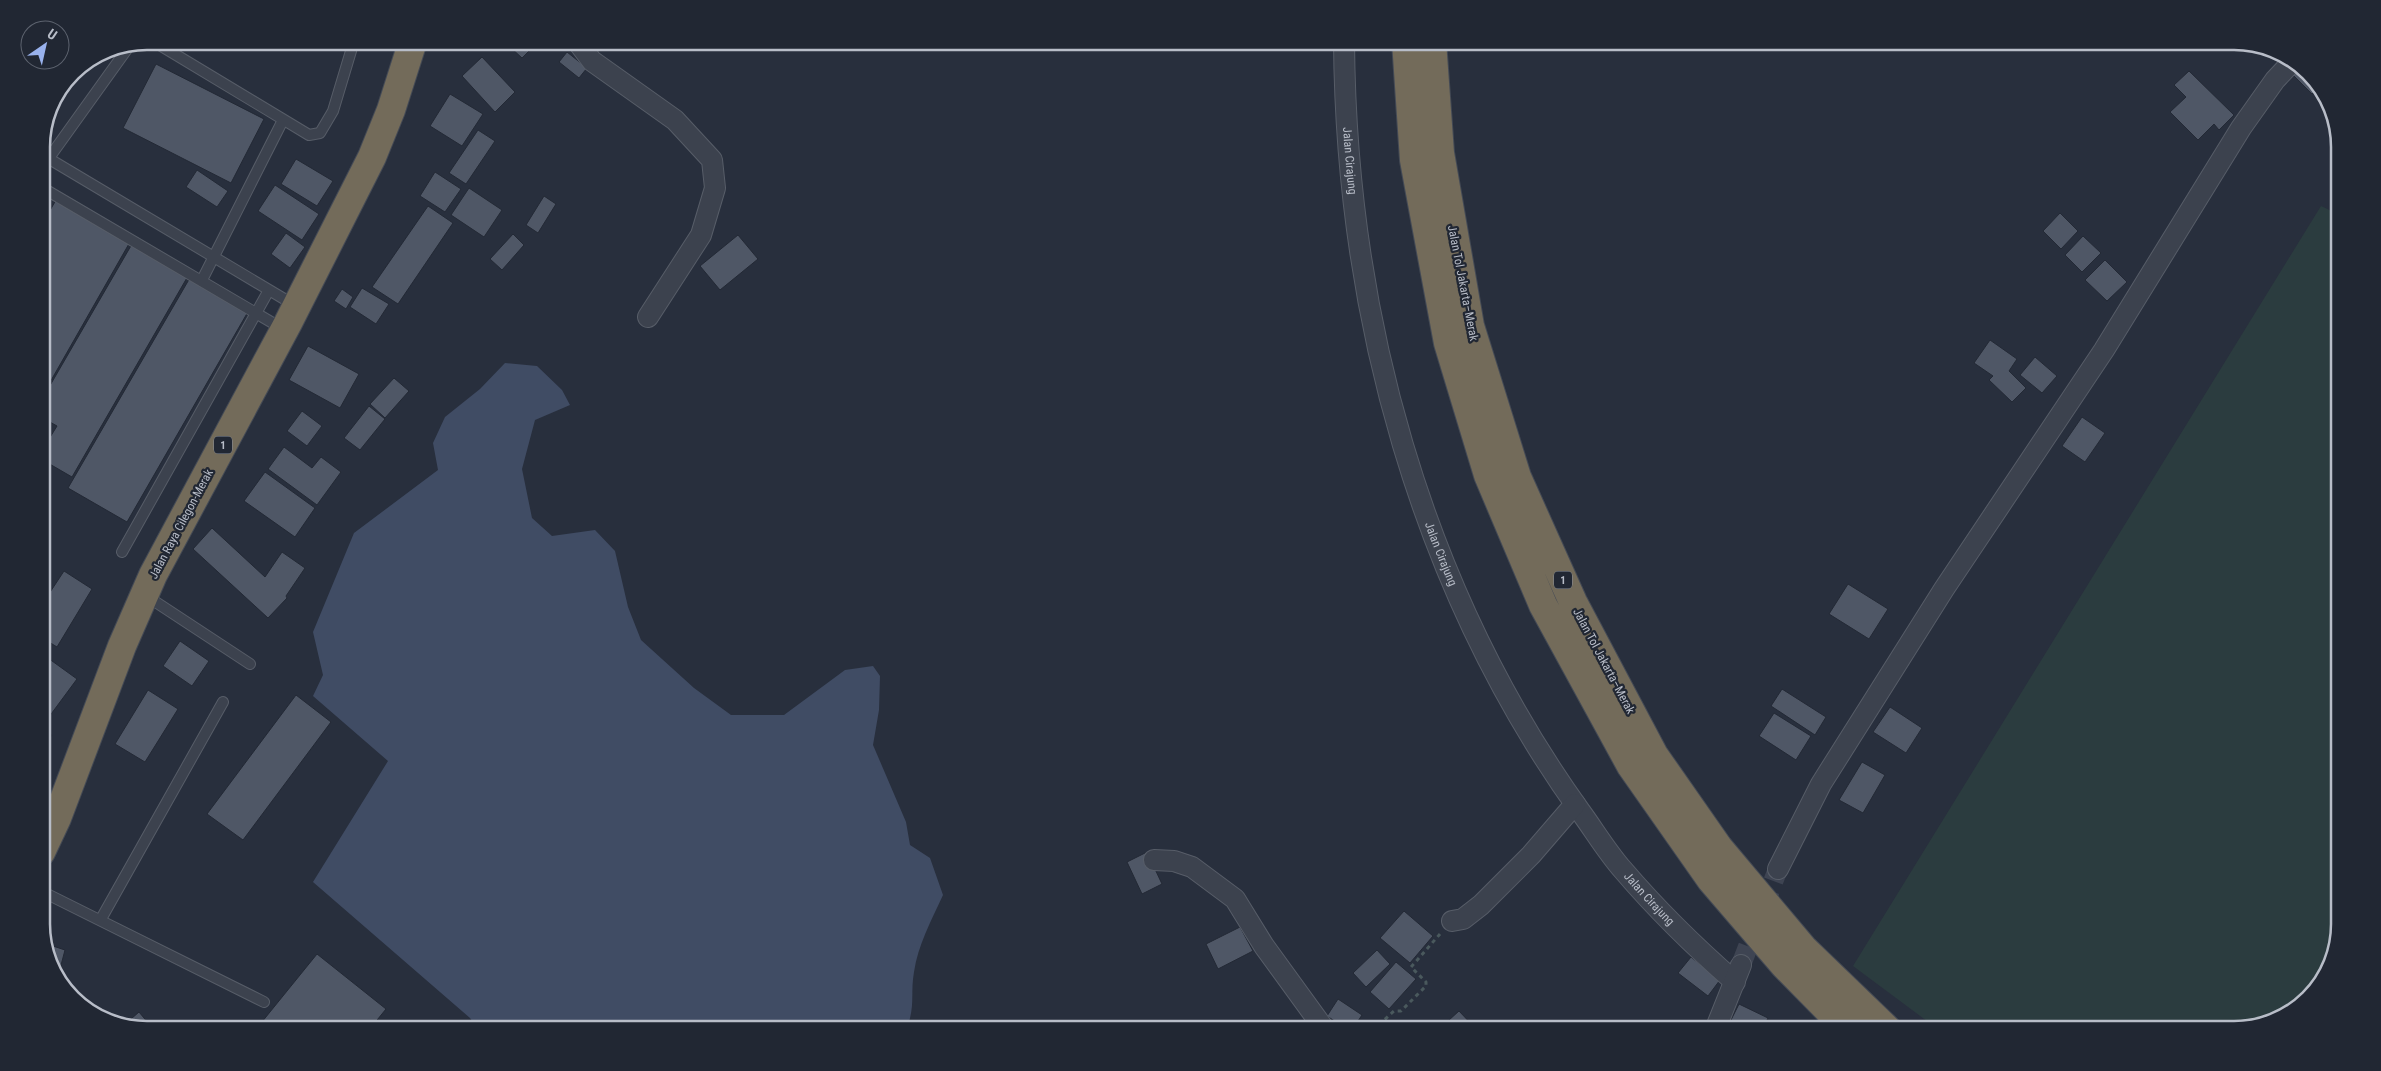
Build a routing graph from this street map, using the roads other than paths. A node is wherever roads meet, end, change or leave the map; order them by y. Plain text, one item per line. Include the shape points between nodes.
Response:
1 (168, 50) edge
2 (351, 50) edge
3 (410, 50) edge
4 (583, 50) edge
5 (1344, 50) edge
6 (1407, 50) edge
7 (1433, 50) edge
8 (124, 53) edge
9 (2288, 66) edge
10 (283, 120) junction
11 (50, 149) edge
12 (50, 159) edge
13 (50, 193) edge
14 (216, 256) junction
15 (202, 280) junction
16 (270, 290) junction
17 (256, 312) junction
18 (648, 317) dead end
19 (290, 318) junction
20 (122, 552) dead end
21 (144, 595) junction
22 (250, 664) dead end
23 (223, 702) dead end
24 (1575, 804) junction
25 (50, 834) edge
26 (1154, 860) dead end
27 (1778, 869) tunnel mouth
28 (50, 895) edge
29 (101, 920) junction
30 (1452, 921) road end
31 (264, 1002) dead end
32 (1318, 1021) edge
33 (1719, 1021) edge
34 (1839, 1021) edge
35 (1879, 1021) edge

1 - 10 lane
2 - 10 lane via 333,111 320,133 309,135
3 - 19 highway, Jalan Raya Cilegon-Merak / 1 via 372,157
4 - 18 street via 592,61 675,120 712,160 715,188 701,234
5 - 24 street, Jalan Cirajung via 1346,112 1360,254 1373,328 1410,471 1456,592 1486,656 1542,756
6 - 34 highway, 1 via 1414,160 1448,343 1488,476 1543,604 1631,766 1712,880 1784,965
7 - 35 highway, Jalan Tol Jakarta–Merak / 1 via 1440,153 1470,326 1517,477 1572,602 1654,755 1719,848 1803,948
8 - 11 lane
9 - 27 street via 2241,128 2104,350 1944,589 1821,784
10 - 14 lane
12 - 14 lane
13 - 15 lane
14 - 15 lane
14 - 16 lane
15 - 17 lane
16 - 17 lane
16 - 19 lane
17 - 19 lane
17 - 20 lane
19 - 21 highway, Jalan Raya Cilegon-Merak / 1
21 - 22 lane
21 - 25 highway, Jalan Raya Cilegon-Merak / 1
23 - 29 lane
24 - 30 street via 1481,905 1463,919
24 - 33 street, Jalan Cirajung via 1621,868 1660,912 1738,974
26 - 32 street via 1174,861 1192,867 1235,899 1264,946
28 - 29 lane
29 - 31 lane

